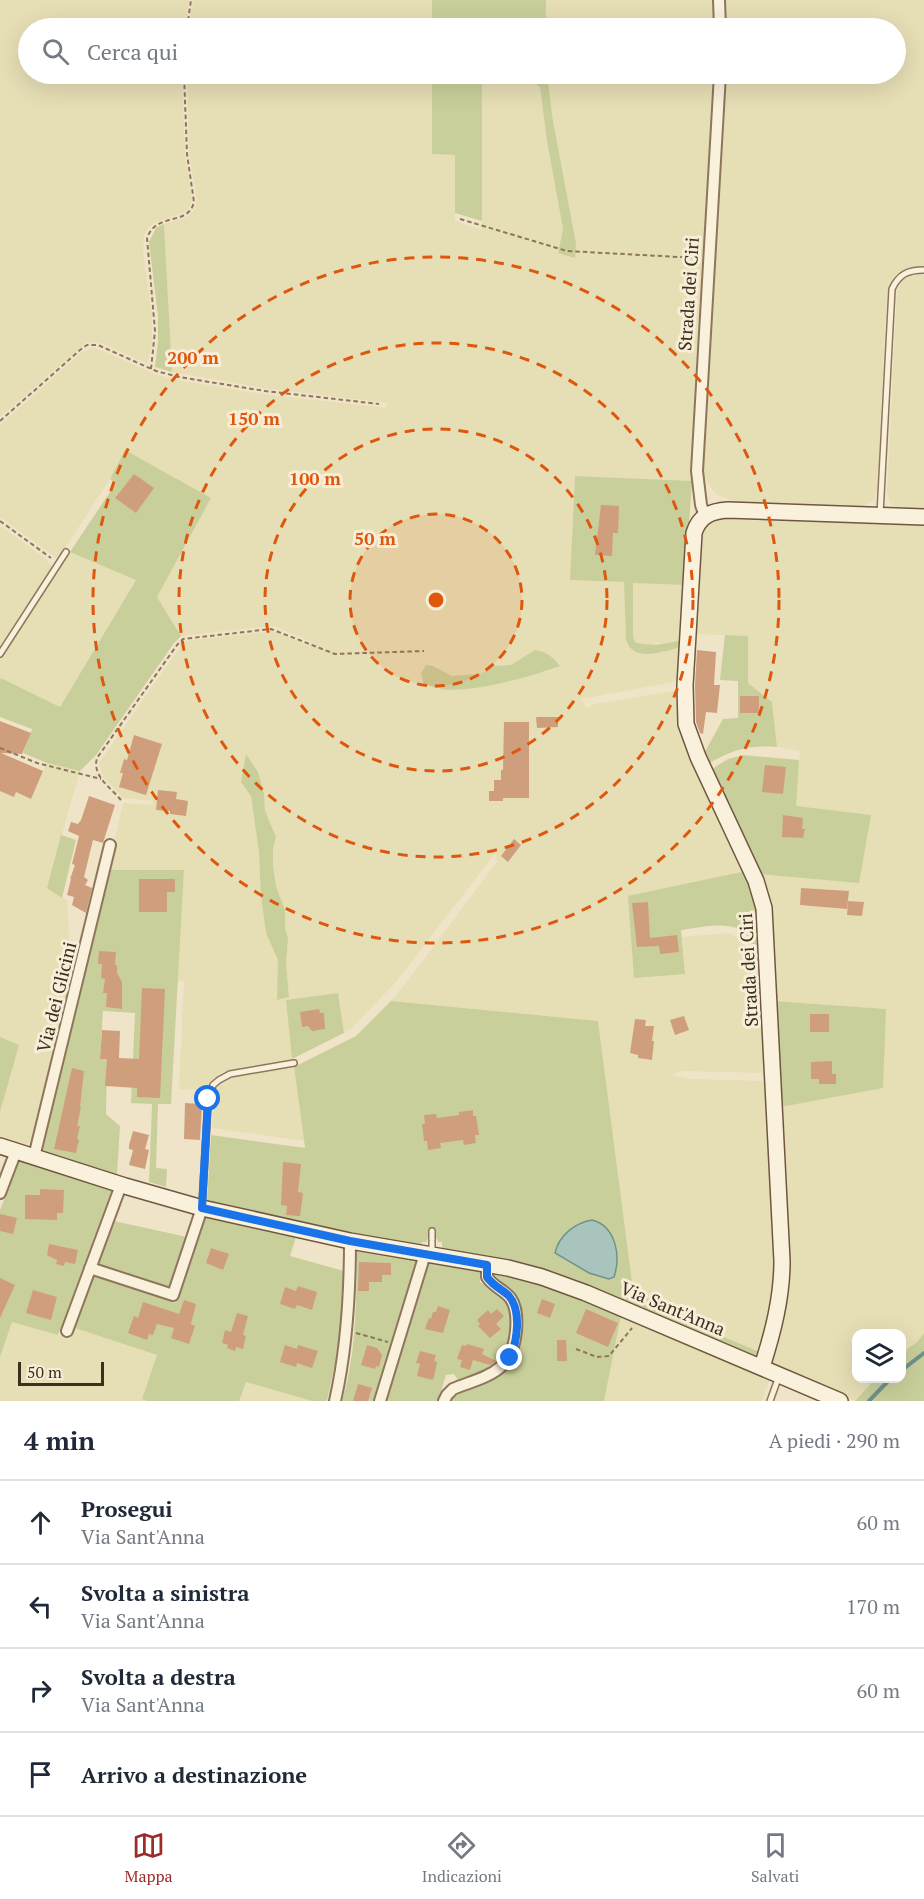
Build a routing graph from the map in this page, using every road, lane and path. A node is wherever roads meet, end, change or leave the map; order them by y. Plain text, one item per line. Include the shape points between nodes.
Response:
1 (191, 0) edge
2 (718, 0) edge
3 (188, 18) edge
4 (719, 18) edge
5 (184, 84) edge
6 (719, 84) edge
7 (460, 219) dead end
8 (710, 259) junction
9 (924, 270) edge
10 (151, 369) junction
11 (380, 404) dead end
12 (0, 422) edge
13 (880, 515) junction
14 (705, 516) junction
15 (924, 517) edge
16 (0, 521) edge
17 (66, 552) dead end
18 (56, 568) junction
19 (424, 651) dead end
20 (0, 654) edge
21 (0, 748) edge
22 (101, 779) junction
23 (121, 800) dead end
24 (110, 845) dead end
25 (294, 1063) dead end
26 (0, 1146) edge
27 (16, 1152) junction
28 (34, 1157) junction
29 (121, 1185) junction
30 (0, 1193) edge
31 (202, 1208) junction
32 (432, 1231) dead end
33 (350, 1241) junction
34 (430, 1248) junction
35 (487, 1265) junction
36 (90, 1268) junction
37 (640, 1316) junction
38 (347, 1330) junction
39 (67, 1331) dead end
40 (397, 1345) junction
41 (576, 1349) dead end
42 (762, 1367) junction
43 (779, 1374) junction
44 (335, 1401) edge
45 (380, 1401) edge
46 (444, 1401) edge
47 (770, 1401) edge
48 (840, 1401) edge

1 - 3 path
2 - 4 street
5 - 10 path via 187,154 194,202 187,214 162,221 147,238 155,331
6 - 8 street, Strada dei Ciri
7 - 8 path via 567,251
8 - 14 street, Strada dei Ciri via 697,471
9 - 13 lane via 903,274 892,290
10 - 11 path via 265,391
10 - 12 path via 102,346 87,345
13 - 14 street via 728,510
13 - 15 street
14 - 42 street, Strada dei Ciri via 694,533 685,713 698,757 756,881 764,909 782,1268 775,1322
16 - 18 path via 52,559
17 - 18 lane
18 - 20 lane
19 - 22 path via 335,654 271,628 183,639 99,755 95,767
21 - 22 path via 37,763
22 - 23 path
24 - 28 street, Via dei Glicini
25 - 31 lane via 230,1074 213,1085 208,1099
26 - 27 street, Via Sant'Anna
27 - 28 street, Via Sant'Anna
27 - 30 street
28 - 29 street, Via Sant'Anna
29 - 31 street, Via Sant'Anna
29 - 36 street
31 - 33 street, Via Sant'Anna
31 - 36 street via 172,1295
32 - 34 lane
33 - 34 street, Via Sant'Anna
33 - 38 street
34 - 35 street, Via Sant'Anna
34 - 40 street
35 - 37 street, Via Sant'Anna via 542,1276
35 - 46 street via 490,1282 508,1295 514,1305 517,1319 512,1353 501,1368 453,1389
36 - 39 street
37 - 41 path via 609,1356 597,1357
37 - 42 street, Via Sant'Anna
38 - 40 path
38 - 44 street
40 - 45 street
42 - 43 street, Via Sant'Anna
43 - 47 lane
43 - 48 street, Via Sant'Anna

